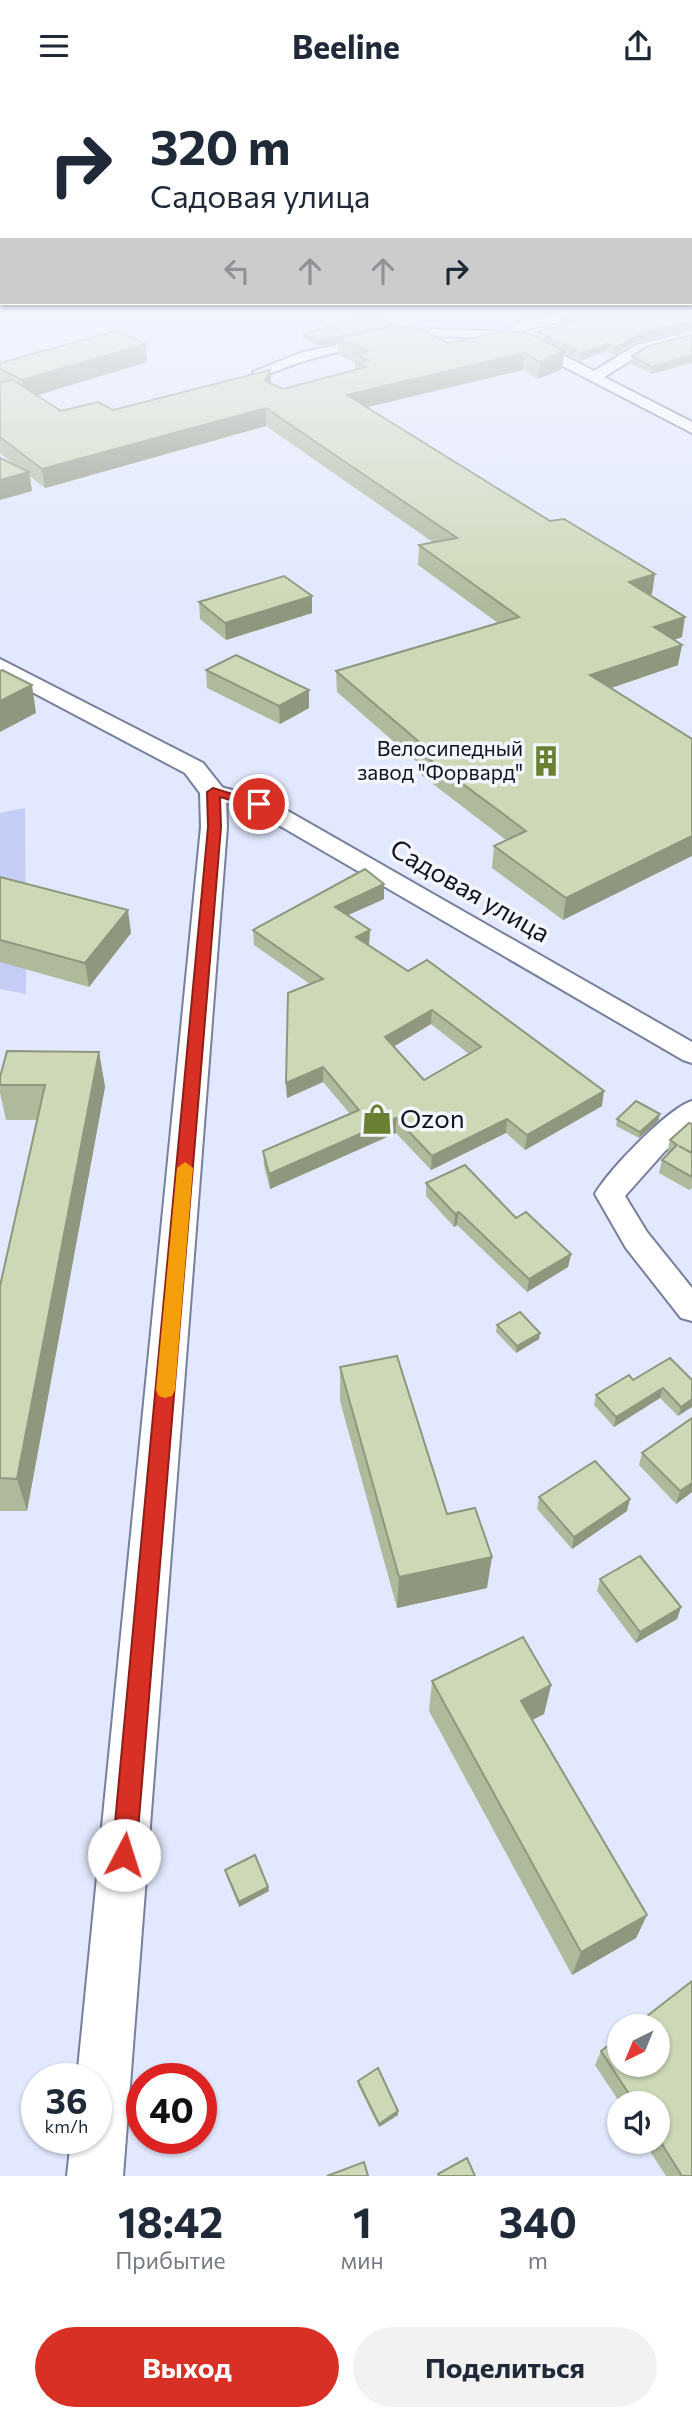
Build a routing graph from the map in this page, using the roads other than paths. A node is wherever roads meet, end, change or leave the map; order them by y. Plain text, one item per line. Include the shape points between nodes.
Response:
1 (657, 409) edge
2 (692, 428) edge
3 (0, 666) edge
4 (213, 792) junction
5 (692, 1054) edge
6 (692, 1111) edge
7 (692, 1309) edge
8 (95, 2176) edge

1 - 2 street
3 - 4 street via 194,768
4 - 5 street, Садовая улица via 259,804
4 - 8 street via 213,841
6 - 7 street via 610,1194 623,1223

